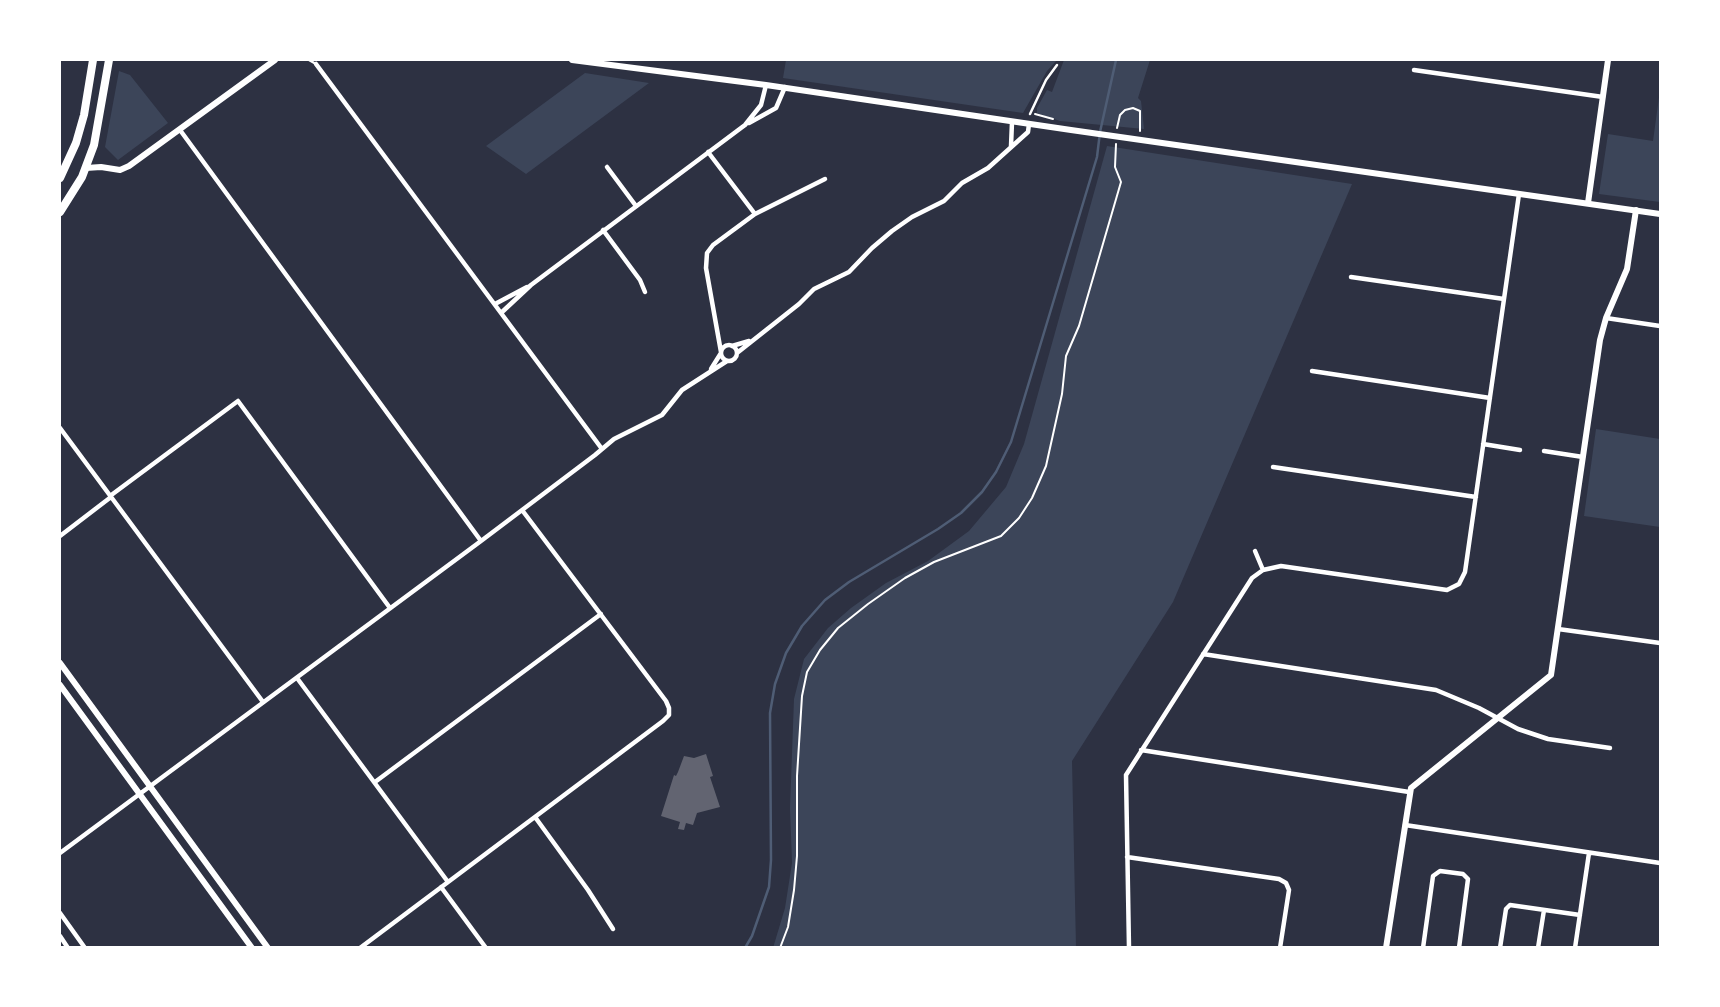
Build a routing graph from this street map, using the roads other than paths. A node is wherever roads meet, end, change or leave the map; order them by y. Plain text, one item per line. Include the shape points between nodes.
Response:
1 (93, 60) edge
2 (109, 60) edge
3 (309, 60) edge
4 (572, 60) edge
5 (1608, 60) edge
6 (270, 61) edge
7 (591, 61) edge
8 (316, 64) joint
9 (1057, 65) dead end
10 (1414, 70) dead end
11 (766, 85) junction
12 (785, 87) junction
13 (1603, 97) junction
14 (1030, 114) road end
15 (1012, 122) junction
16 (1029, 124) junction
17 (745, 125) junction
18 (179, 129) junction
19 (1011, 146) junction
20 (708, 152) junction
21 (607, 167) dead end
22 (86, 168) junction
23 (60, 178) edge
24 (825, 179) dead end
25 (1519, 194) junction
26 (1588, 203) junction
27 (636, 206) junction
28 (1636, 210) junction
29 (60, 212) edge
30 (755, 214) junction
31 (1661, 214) edge
32 (603, 230) junction
33 (1351, 277) dead end
34 (531, 285) junction
35 (645, 292) dead end
36 (1504, 299) junction
37 (495, 304) junction
38 (501, 313) junction
39 (1606, 318) junction
40 (1661, 326) edge
41 (717, 328) junction
42 (753, 339) junction
43 (730, 345) junction
44 (721, 353) junction
45 (737, 353) junction
46 (727, 361) junction
47 (1312, 371) dead end
48 (709, 372) junction
49 (1490, 398) junction
50 (60, 428) edge
51 (1483, 444) junction
52 (602, 449) junction
53 (1520, 450) dead end
54 (1544, 452) dead end
55 (1583, 457) junction
56 (1273, 467) dead end
57 (110, 497) junction
58 (1476, 497) junction
59 (522, 510) junction
60 (60, 536) edge
61 (481, 541) junction
62 (1255, 551) dead end
63 (1263, 570) junction
64 (390, 608) junction
65 (601, 614) junction
66 (1558, 629) junction
67 (1661, 643) edge
68 (1203, 654) junction
69 (60, 663) edge
70 (297, 678) junction
71 (60, 685) edge
72 (263, 702) junction
73 (1497, 719) junction
74 (1610, 748) dead end
75 (1141, 750) junction
76 (375, 782) junction
77 (149, 787) junction
78 (1409, 792) junction
79 (141, 794) junction
80 (535, 817) junction
81 (1404, 825) junction
82 (60, 853) edge
83 (1589, 853) junction
84 (1127, 857) junction
85 (1661, 863) edge
86 (448, 882) junction
87 (441, 887) junction
88 (1544, 909) junction
89 (60, 913) edge
90 (1580, 915) junction
91 (613, 929) dead end
92 (60, 936) edge
93 (68, 947) edge
94 (85, 947) edge
95 (252, 947) edge
96 (268, 947) edge
97 (360, 947) edge
98 (486, 947) edge
99 (1129, 947) edge
100 (1280, 947) edge
101 (1386, 947) edge
102 (1423, 947) edge
103 (1459, 947) edge
104 (1500, 947) edge
105 (1538, 947) edge
106 (1575, 947) edge

1 - 23 highway via 84,116
2 - 22 highway
3 - 8 lane
4 - 7 main road
5 - 13 main road
6 - 18 main road
7 - 11 main road
8 - 37 street
9 - 14 lane
10 - 13 street
11 - 12 main road
11 - 17 street via 761,105
12 - 15 main road
12 - 17 street via 776,108
13 - 26 main road
15 - 16 main road
15 - 19 street
16 - 19 street via 1028,132
16 - 25 main road
17 - 20 street
18 - 22 main road via 120,170
18 - 61 street
19 - 42 street via 944,201 892,231 849,272 814,289
20 - 27 street
20 - 30 street
21 - 27 street
22 - 29 highway
24 - 30 street
25 - 26 main road
25 - 36 street
26 - 28 main road
27 - 32 street
28 - 31 main road
28 - 39 main road via 1627,269
30 - 41 street via 707,253
32 - 34 street
32 - 35 street
33 - 36 street
34 - 37 street
34 - 38 street
36 - 49 street
37 - 38 street
38 - 52 street
39 - 40 street
39 - 55 main road
41 - 43 street
41 - 44 street
42 - 43 street
42 - 45 street
43 - 44 street
43 - 45 street
44 - 46 street
44 - 48 street
45 - 46 street
46 - 48 street
47 - 49 street
48 - 52 street via 677,394 662,415
49 - 51 street
50 - 57 street
51 - 53 street
51 - 58 street
52 - 59 street
54 - 55 street
55 - 66 main road
56 - 58 street
57 - 60 street
57 - 64 street via 238,401
57 - 72 street
58 - 63 street via 1465,572 1459,584 1447,590 1281,566
59 - 61 street
59 - 65 street
61 - 64 street
62 - 63 street
63 - 68 street via 1252,578
64 - 70 street
65 - 76 street
65 - 80 street via 670,712
66 - 67 street
66 - 73 main road via 1551,676
68 - 73 street via 1436,691
68 - 75 street
69 - 77 main road
70 - 72 street
70 - 76 street
71 - 79 main road
72 - 77 street
73 - 74 street via 1548,739
73 - 78 main road
75 - 78 street
75 - 84 street via 1126,779
76 - 86 street
77 - 79 street
77 - 96 main road
78 - 81 main road
79 - 82 street
79 - 95 main road
80 - 86 street
80 - 91 street
81 - 83 street
81 - 101 main road
83 - 85 street
83 - 90 street
84 - 99 street
84 - 100 street via 1286,883 1289,890
86 - 87 street
87 - 97 street
87 - 98 street
88 - 90 street
88 - 104 street via 1507,907
88 - 105 street
89 - 94 street
90 - 106 street
92 - 93 street
102 - 103 street via 1433,876 1440,871 1468,878

